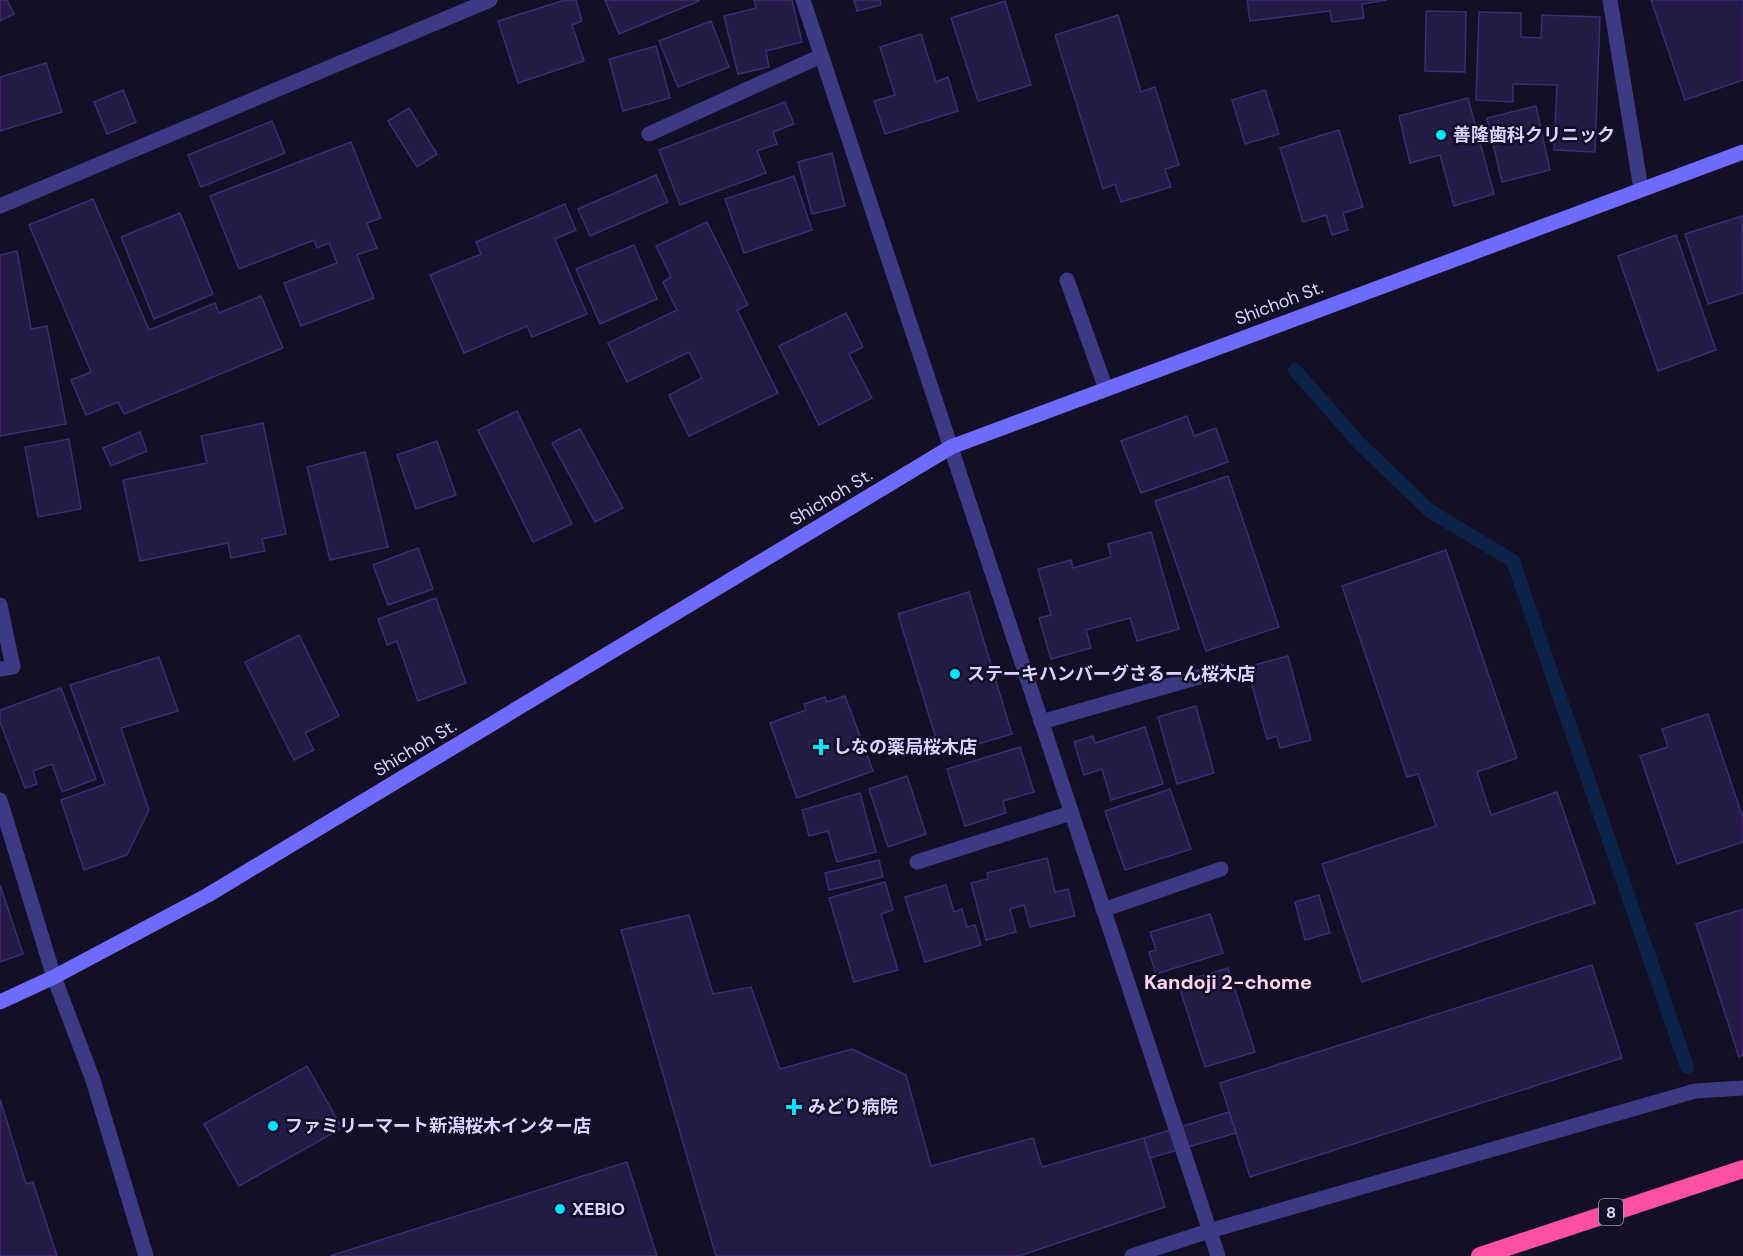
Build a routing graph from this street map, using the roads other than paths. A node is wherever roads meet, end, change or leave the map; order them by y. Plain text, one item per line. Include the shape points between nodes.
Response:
1 (490, 0) edge
2 (802, 0) edge
3 (1610, 0) edge
4 (821, 56) junction
5 (649, 134) dead end
6 (1743, 152) edge
7 (1641, 189) junction
8 (0, 206) edge
9 (1067, 280) dead end
10 (1106, 389) junction
11 (951, 447) junction
12 (0, 605) edge
13 (0, 669) edge
14 (1220, 671) dead end
15 (1041, 722) junction
16 (0, 800) edge
17 (1071, 813) junction
18 (917, 862) dead end
19 (1221, 869) dead end
20 (1103, 910) junction
21 (54, 976) junction
22 (0, 1002) edge
23 (1743, 1088) edge
24 (1743, 1169) edge
25 (1209, 1232) junction
26 (1482, 1255) edge
27 (146, 1256) edge
28 (1132, 1256) edge
29 (1218, 1256) edge

1 - 8 street
2 - 4 street
3 - 7 street
4 - 5 street
4 - 11 street
6 - 7 street, Shichoh St.
7 - 10 street, Shichoh St.
9 - 10 street
10 - 11 street, Shichoh St.
11 - 15 street
11 - 21 street, Shichoh St. via 208,895
12 - 13 street via 13,667
14 - 15 street
15 - 17 street
16 - 21 street
17 - 18 street
17 - 20 street
19 - 20 street
20 - 25 street
21 - 22 street, Shichoh St.
21 - 27 street via 93,1080
23 - 25 street via 1695,1091
24 - 26 highway, 8
25 - 28 street
25 - 29 street

